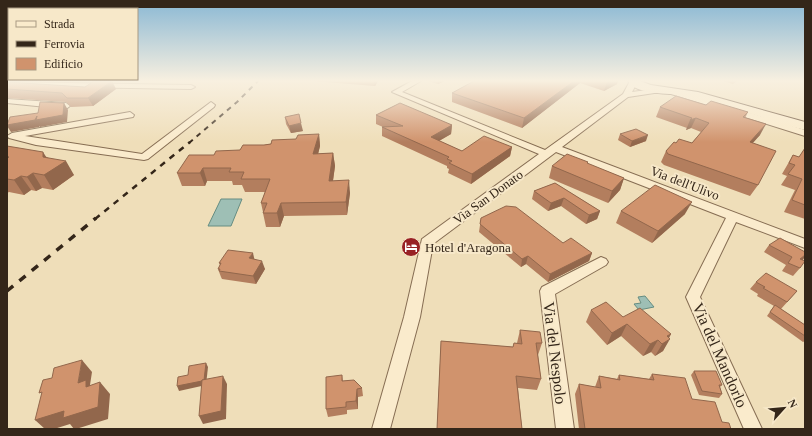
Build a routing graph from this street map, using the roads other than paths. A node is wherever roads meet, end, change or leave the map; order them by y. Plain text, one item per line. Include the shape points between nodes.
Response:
1 (421, 101) edge
2 (618, 101) edge
3 (711, 101) edge
4 (717, 101) edge
5 (7, 102) edge
6 (211, 105) dead end
7 (66, 106) edge
8 (130, 115) dead end
9 (805, 126) edge
10 (805, 133) edge
11 (10, 137) edge
12 (36, 142) junction
13 (24, 148) edge
14 (551, 151) junction
15 (733, 217) junction
16 (805, 244) edge
17 (601, 262) dead end
18 (381, 429) edge
19 (565, 429) edge
20 (753, 429) edge

1 - 14 street, Via dell'Ulivo
2 - 14 street, Via San Donato
3 - 10 street
4 - 9 main road
5 - 7 street
6 - 12 street via 144,158
8 - 11 street
11 - 12 street
12 - 13 street
14 - 15 street, Via dell'Ulivo
14 - 18 street, Via San Donato via 427,242 412,316
15 - 16 street, Via dell'Ulivo
15 - 20 street, Via del Mandorlo via 694,297
17 - 19 street, Via del Nespolo via 547,291

